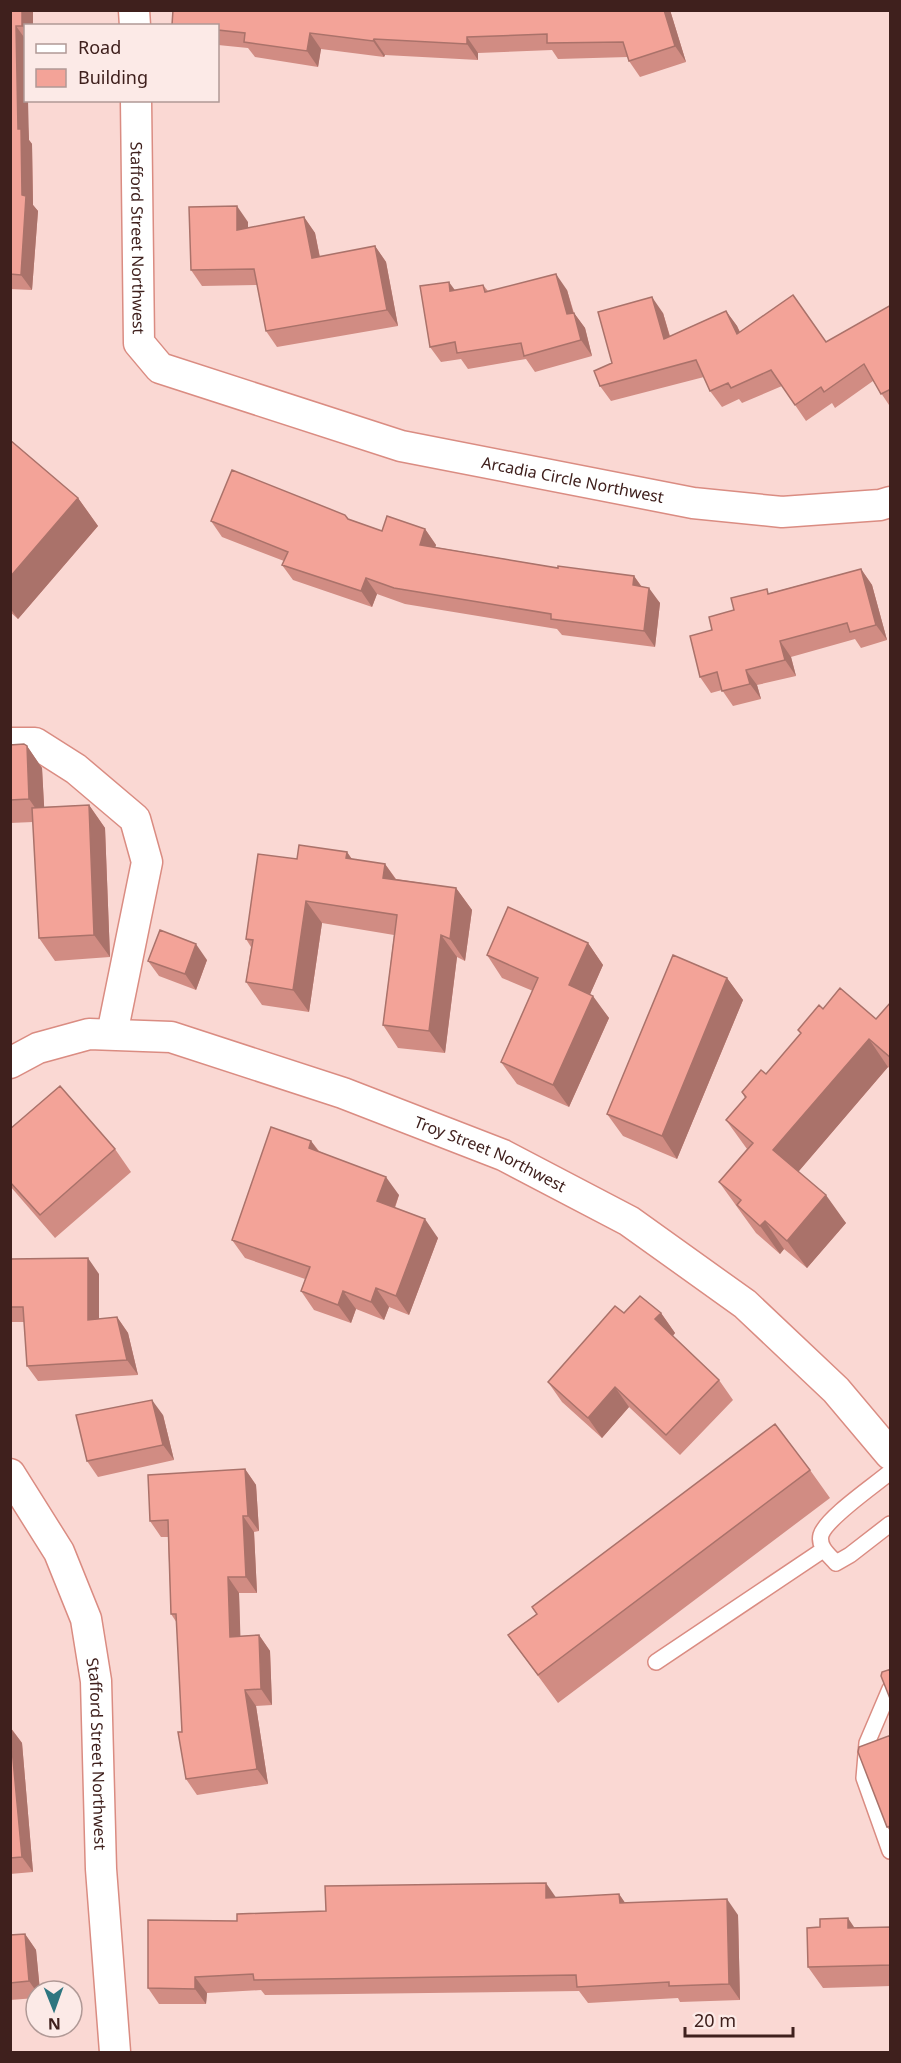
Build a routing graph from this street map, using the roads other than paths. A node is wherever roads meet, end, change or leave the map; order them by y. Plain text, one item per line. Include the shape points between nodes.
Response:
1 (136, 102) edge
2 (262, 401) joint
3 (891, 502) edge
4 (10, 742) edge
5 (112, 1035) junction
6 (10, 1063) edge
7 (891, 1454) edge
8 (891, 1472) edge
9 (10, 1474) edge
10 (891, 1524) edge
11 (823, 1550) junction
12 (656, 1662) dead end
13 (891, 1689) edge
14 (891, 1851) edge
15 (115, 2052) edge

1 - 2 street, Stafford Street Northwest via 139,343 160,368
2 - 3 street, Arcadia Circle Northwest via 401,446 693,503 782,512
4 - 5 street via 35,743 76,769 135,819 147,862
5 - 6 street, Troy Street Northwest via 89,1034 38,1048
5 - 7 street, Troy Street Northwest via 171,1037 343,1093 503,1155 629,1221 745,1305 836,1390
8 - 11 lane via 828,1522 820,1537
9 - 15 street, Stafford Street Northwest via 59,1552 86,1619 96,1681 101,1869
10 - 11 lane via 836,1563
11 - 12 lane
13 - 14 lane via 867,1743 864,1778

